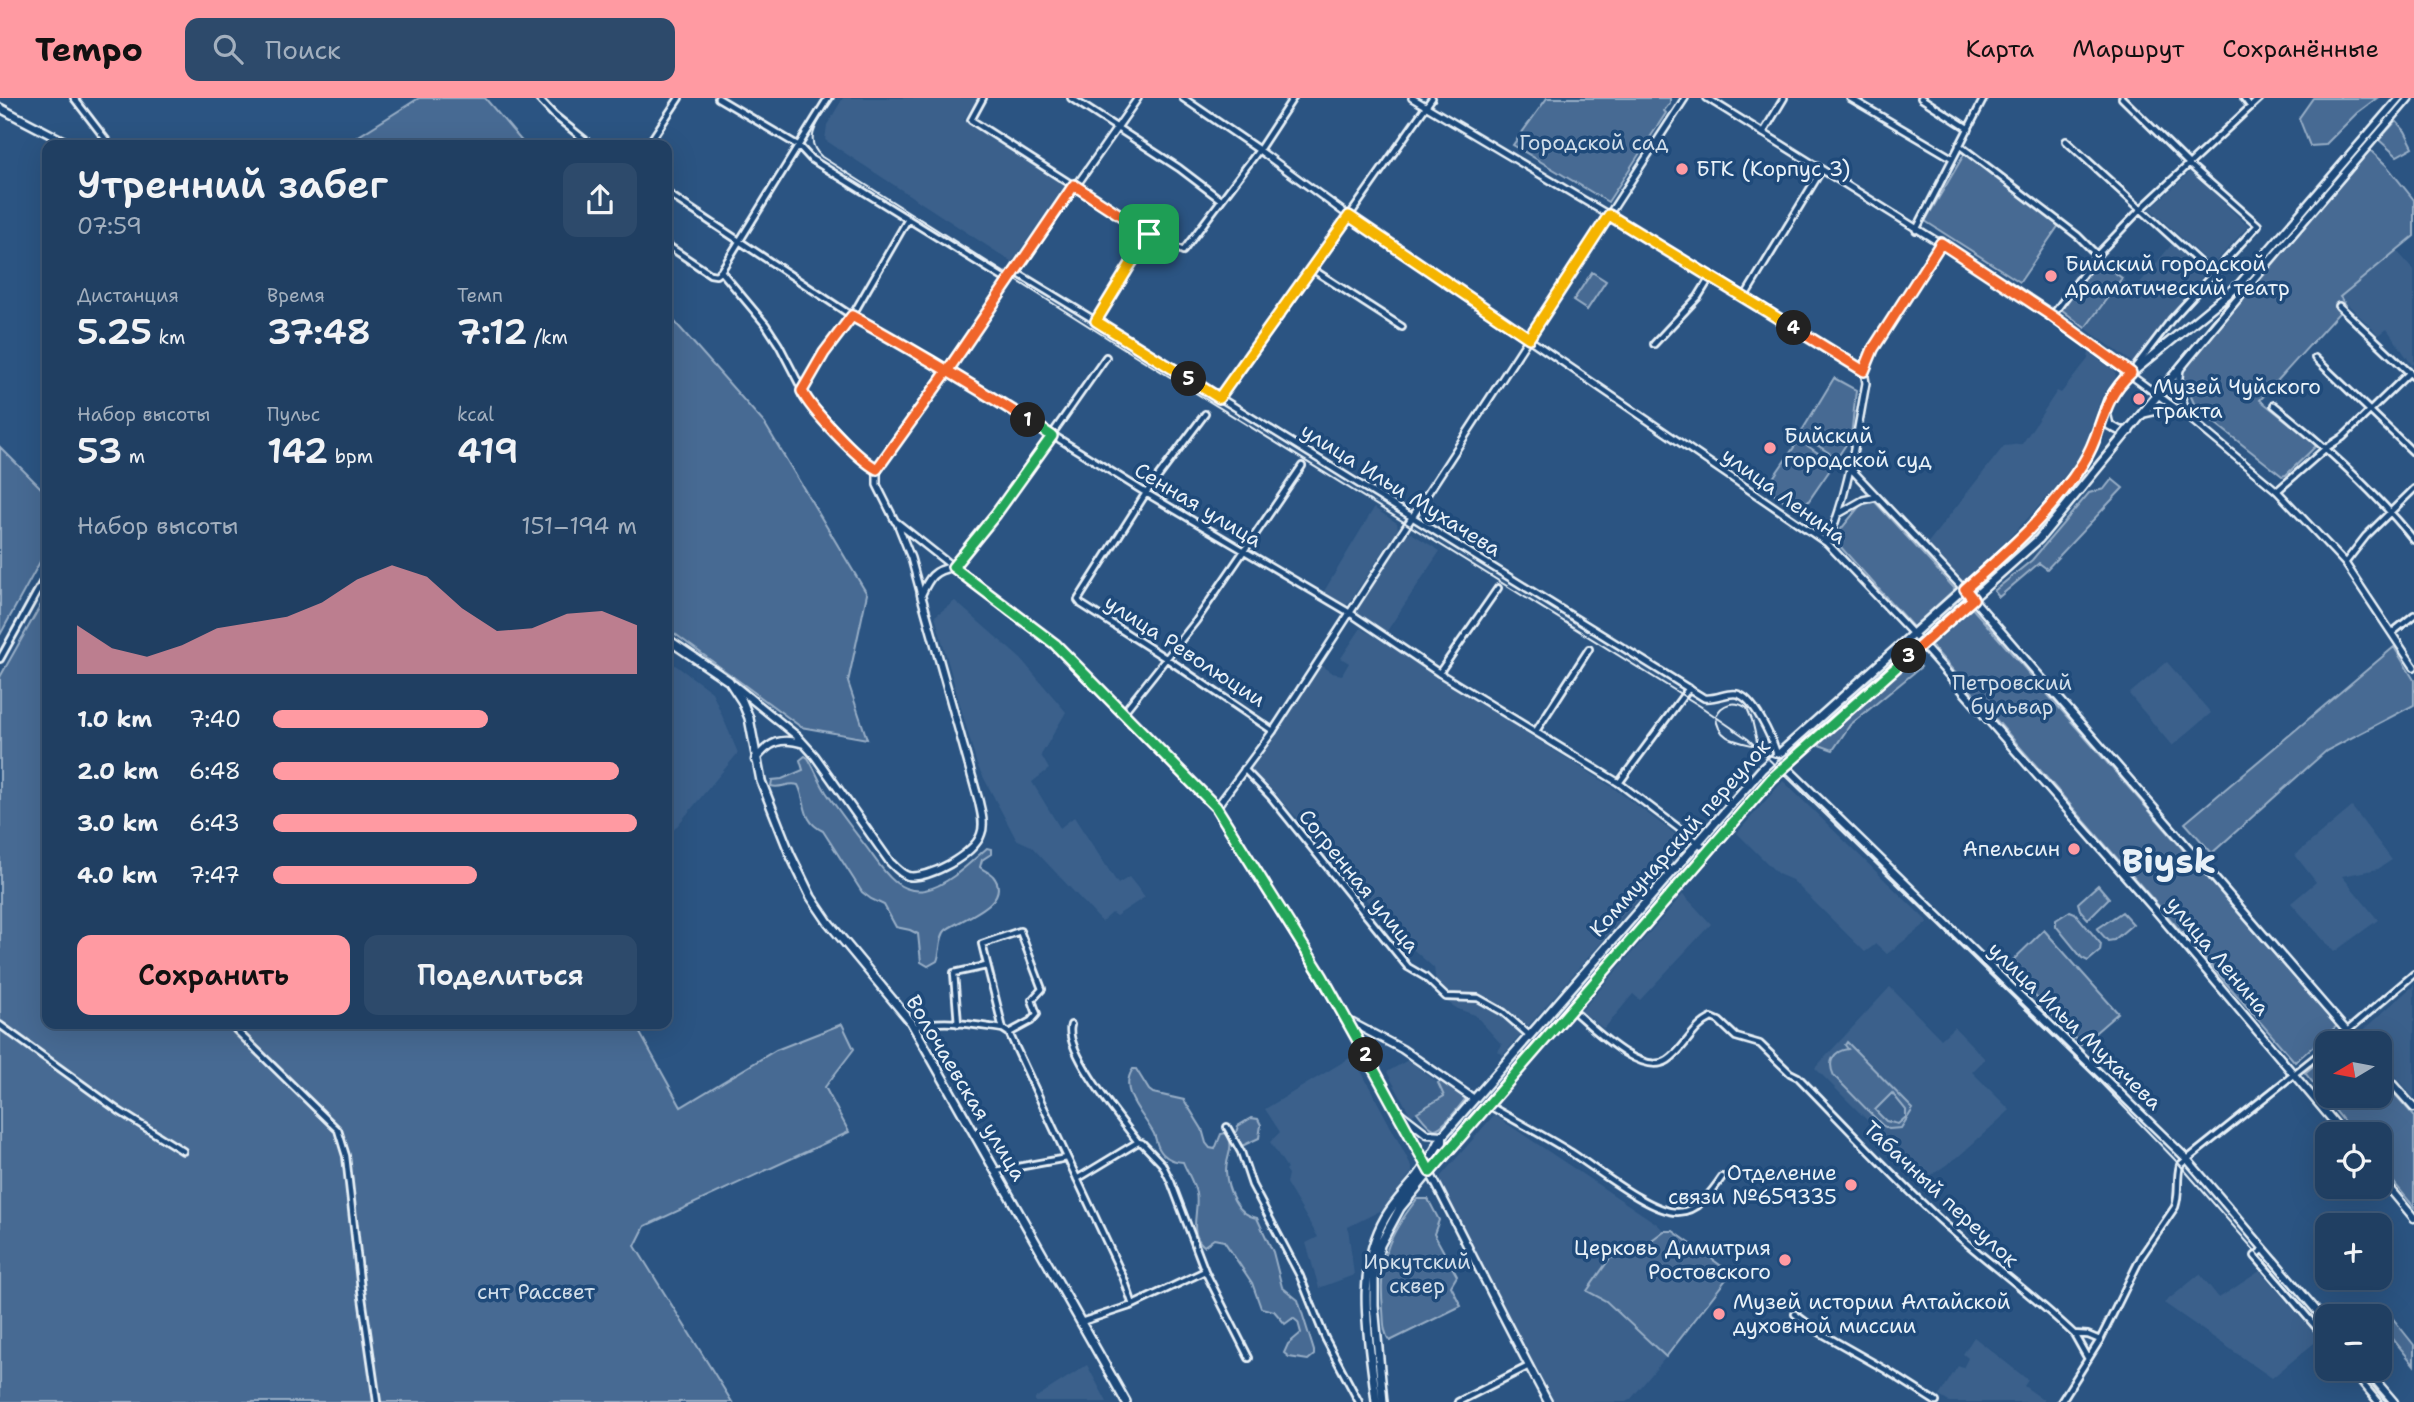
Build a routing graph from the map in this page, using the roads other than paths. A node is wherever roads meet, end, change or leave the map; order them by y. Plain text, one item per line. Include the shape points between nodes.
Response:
1 (74, 98) edge
2 (538, 98) edge
3 (679, 98) edge
4 (718, 98) edge
5 (828, 98) edge
6 (984, 98) edge
7 (1071, 98) edge
8 (1138, 98) edge
9 (1183, 98) edge
10 (1293, 98) edge
11 (1412, 98) edge
12 (1432, 98) edge
13 (1685, 98) edge
14 (1707, 98) edge
15 (1784, 98) edge
16 (1850, 98) edge
17 (1921, 98) edge
18 (1984, 98) edge
19 (2122, 98) edge
20 (2244, 98) edge
21 (2259, 98) edge
22 (2400, 98) edge
23 (2408, 98) edge
24 (2250, 106) junction
25 (1426, 107) junction
26 (0, 108) edge
27 (1116, 128) junction
28 (1969, 129) junction
29 (1763, 133) junction
30 (61, 140) edge
31 (106, 140) edge
32 (585, 140) edge
33 (651, 140) edge
34 (2066, 141) dead end
35 (1959, 145) junction
36 (799, 146) junction
37 (1259, 150) junction
38 (1952, 158) junction
39 (2349, 162) junction
40 (2190, 165) junction
41 (1821, 171) junction
42 (1074, 185) junction
43 (672, 196) edge
44 (1221, 200) junction
45 (2141, 209) junction
46 (1609, 215) junction
47 (1349, 216) junction
48 (908, 219) junction
49 (1916, 230) junction
50 (1149, 234) junction
51 (739, 243) junction
52 (1941, 243) junction
53 (672, 248) edge
54 (2097, 255) junction
55 (2265, 261) junction
56 (1312, 268) junction
57 (721, 271) junction
58 (1014, 271) junction
59 (2212, 274) junction
60 (1711, 276) junction
61 (1007, 281) junction
62 (1745, 296) junction
63 (2339, 306) dead end
64 (852, 316) junction
65 (2052, 316) junction
66 (1096, 321) junction
67 (1402, 327) dead end
68 (1529, 338) junction
69 (1654, 344) dead end
70 (1106, 357) dead end
71 (2315, 358) dead end
72 (2181, 366) junction
73 (948, 370) junction
74 (1864, 371) junction
75 (2131, 373) junction
76 (2412, 374) edge
77 (802, 391) junction
78 (2159, 394) junction
79 (1219, 398) junction
80 (2273, 405) dead end
81 (2105, 407) junction
82 (2371, 411) junction
83 (1205, 414) dead end
84 (2142, 414) junction
85 (2188, 417) junction
86 (2129, 430) junction
87 (1052, 436) junction
88 (2326, 448) junction
89 (2414, 453) edge
90 (1303, 466) dead end
91 (877, 469) junction
92 (1851, 469) junction
93 (2414, 489) edge
94 (2277, 491) junction
95 (1146, 493) junction
96 (1877, 497) junction
97 (2391, 512) junction
98 (1840, 513) junction
99 (1412, 518) junction
100 (895, 520) junction
101 (2414, 540) edge
102 (1827, 544) junction
103 (1245, 551) junction
104 (2345, 562) junction
105 (953, 567) junction
106 (42, 583) edge
107 (1498, 588) dead end
108 (1965, 589) junction
109 (921, 595) junction
110 (1973, 599) junction
111 (1350, 614) junction
112 (2414, 615) edge
113 (2393, 632) junction
114 (1913, 634) junction
115 (672, 642) edge
116 (1922, 644) junction
117 (1590, 649) dead end
118 (0, 659) edge
119 (1167, 659) junction
120 (2414, 667) edge
121 (1439, 673) junction
122 (729, 681) junction
123 (1689, 688) junction
124 (1123, 713) junction
125 (1273, 731) junction
126 (1536, 731) junction
127 (805, 744) junction
128 (1777, 754) junction
129 (755, 760) junction
130 (1785, 766) junction
131 (1244, 769) junction
132 (1619, 783) junction
133 (1216, 807) junction
134 (1698, 841) junction
135 (1709, 851) junction
136 (986, 966) junction
137 (2414, 974) edge
138 (1571, 1009) junction
139 (1345, 1019) junction
140 (958, 1024) junction
141 (0, 1025) edge
142 (1070, 1025) dead end
143 (914, 1027) junction
144 (236, 1029) edge
145 (1003, 1029) junction
146 (2346, 1031) joint
147 (1010, 1033) junction
148 (1529, 1035) junction
149 (2315, 1058) edge
150 (2295, 1074) junction
151 (2392, 1083) edge
152 (1474, 1099) junction
153 (1488, 1105) junction
154 (2414, 1108) edge
155 (1396, 1110) junction
156 (2333, 1122) edge
157 (1227, 1127) dead end
158 (1444, 1135) junction
159 (1138, 1142) junction
160 (1453, 1144) junction
161 (183, 1151) dead end
162 (1067, 1158) junction
163 (2187, 1159) junction
164 (1428, 1169) junction
165 (996, 1171) junction
166 (1722, 1177) dead end
167 (1077, 1179) junction
168 (2392, 1191) edge
169 (2414, 1218) edge
170 (2264, 1249) junction
171 (1205, 1271) junction
172 (1133, 1305) junction
173 (2315, 1309) edge
174 (1795, 1314) dead end
175 (1081, 1322) junction
176 (2315, 1326) edge
177 (2074, 1334) junction
178 (2099, 1340) junction
179 (1249, 1358) dead end
180 (2088, 1359) junction
181 (1529, 1366) junction
182 (2361, 1381) edge
183 (2376, 1381) edge
184 (377, 1402) edge
185 (1126, 1402) edge
186 (1359, 1402) edge
187 (1376, 1402) edge
188 (1383, 1402) edge
189 (1458, 1402) edge
190 (1548, 1402) edge
191 (1936, 1402) edge
192 (2061, 1402) edge
193 (2378, 1402) edge
194 (2394, 1402) edge

1 - 31 street
2 - 32 street
3 - 33 street
4 - 36 street
5 - 36 street
6 - 42 street via 971,120
7 - 27 street
8 - 27 street
9 - 37 street, улица Ленина
10 - 37 street
11 - 25 street
12 - 25 street
13 - 46 street
14 - 29 street
15 - 29 street
16 - 38 street
17 - 28 street
18 - 28 street
19 - 40 street
20 - 24 street
21 - 24 street
22 - 39 main road
23 - 39 main road
24 - 40 street
25 - 46 street
25 - 47 street
26 - 30 main road
27 - 42 street
27 - 44 street
28 - 35 street
29 - 41 street
34 - 45 street
35 - 38 street
35 - 54 street
36 - 48 street via 811,159
36 - 51 street
37 - 44 street
37 - 47 street, улица Ленина
38 - 49 street
39 - 55 main road, Коммунарский переулок
40 - 45 street
40 - 59 street via 2258,225
41 - 49 street
41 - 62 street
42 - 50 street
42 - 58 street
43 - 51 street, Сенная улица
44 - 50 street via 1183,251
45 - 54 street
45 - 59 street
46 - 60 street
46 - 68 street
47 - 56 street
47 - 68 street, улица Ленина
48 - 61 street
48 - 64 street
49 - 52 street
50 - 66 street
51 - 57 street
51 - 64 street, Сенная улица
52 - 65 street
52 - 74 street via 1873,349
53 - 57 street via 710,274
54 - 65 street
55 - 72 main road, Коммунарский переулок
55 - 75 main road, Коммунарский переулок
56 - 67 street
56 - 79 street
57 - 77 street via 773,335
58 - 61 street
58 - 66 street
59 - 75 street
60 - 62 street
60 - 69 street via 1698,297
61 - 73 street
62 - 74 street
63 - 76 street
64 - 73 street, Сенная улица
64 - 77 street
65 - 75 street
66 - 79 street, улица Ильи Мухачева
68 - 99 street
68 - 102 street, улица Ленина
70 - 87 street
71 - 82 street
72 - 78 main road, Коммунарский переулок
72 - 85 street via 2178,386
73 - 87 street, Сенная улица
73 - 91 street
74 - 92 street via 1866,383
75 - 78 street
75 - 81 main road, Коммунарский переулок
76 - 82 street
77 - 91 street via 856,453
78 - 84 main road, Коммунарский переулок
78 - 85 street
79 - 99 street, улица Ильи Мухачева
80 - 88 street
81 - 86 main road via 2109,425
81 - 108 main road, Коммунарский переулок via 2092,447 2074,475 2029,530
82 - 88 street
82 - 89 street
83 - 95 street
84 - 85 street via 2173,409
84 - 86 main road, Коммунарский переулок
85 - 94 street
86 - 110 main road, Коммунарский переулок via 2039,539
87 - 95 street, Сенная улица
87 - 105 street
88 - 94 street
88 - 97 street
90 - 103 street
91 - 100 street via 877,485
92 - 96 street
92 - 98 street
93 - 97 street
94 - 104 street
95 - 103 street, Сенная улица
95 - 119 street, улица Революции via 1078,600
96 - 98 street
96 - 108 street
97 - 101 street
97 - 104 street
98 - 102 street
99 - 111 street
99 - 123 street, улица Ильи Мухачева
100 - 105 street
100 - 109 street
102 - 114 street, улица Ленина
103 - 111 street, Сенная улица
103 - 119 street
104 - 113 street
105 - 109 main road via 933,573
105 - 124 main road via 1055,644
106 - 118 street
107 - 121 street
108 - 110 street
108 - 114 main road, Коммунарский переулок
109 - 127 main road via 979,802 980,838 937,871 903,874
110 - 116 main road, Коммунарский переулок
110 - 146 main road
111 - 121 street, Сенная улица
111 - 125 street
112 - 113 street
113 - 120 street
114 - 116 main road, улица Ленина
114 - 128 main road, Коммунарский переулок
115 - 122 main road
116 - 130 main road, Коммунарский переулок
116 - 150 main road, улица Ленина
117 - 126 street
119 - 124 street
119 - 125 street, улица Революции
121 - 126 street, Сенная улица
122 - 127 main road
122 - 129 main road, Волочаевская улица via 749,718
123 - 128 street, улица Ильи Мухачева via 1708,699 1735,693 1743,696 1756,710
123 - 132 street
124 - 133 main road
125 - 131 street
126 - 132 street, Сенная улица
127 - 129 main road via 780,740 764,748
128 - 134 main road, Коммунарский переулок
129 - 143 main road, Волочаевская улица via 811,897
130 - 135 main road, Коммунарский переулок
130 - 163 main road, улица Ильи Мухачева
131 - 133 street
131 - 148 street, Согренная улица via 1408,967 1446,997 1472,996 1490,1004
132 - 134 street, Сенная улица
133 - 139 main road
134 - 135 street, Сенная улица
134 - 148 main road, Коммунарский переулок
135 - 138 main road, Коммунарский переулок
136 - 140 street via 954,973
136 - 145 street
136 - 147 street via 982,944 1020,931 1042,989 1032,1000 1037,1014
137 - 146 street
138 - 153 main road, Коммунарский переулок
138 - 177 street, Табачный переулок via 1633,1058 1649,1063 1669,1060 1707,1020 1715,1018 1736,1037 1760,1044 1937,1217
139 - 152 main road via 1402,1049
139 - 155 main road
140 - 143 street
140 - 145 street
141 - 161 street
142 - 159 street via 1070,1038 1084,1066 1113,1113
143 - 165 main road, Волочаевская улица
144 - 184 street via 338,1130 346,1156
145 - 147 street
147 - 162 street
148 - 152 main road, Коммунарский переулок
149 - 150 street
150 - 156 main road, улица Ленина
150 - 163 street
151 - 154 main road
152 - 158 main road, Коммунарский переулок
153 - 160 main road, Коммунарский переулок
153 - 166 street via 1669,1211 1689,1210 1712,1192
155 - 158 main road via 1427,1134
155 - 164 main road
157 - 186 street
158 - 160 main road via 1443,1145
158 - 164 main road, Коммунарский переулок
159 - 167 street
159 - 171 street via 1162,1164
160 - 164 main road, Коммунарский переулок
162 - 165 street
162 - 167 street
163 - 170 main road, улица Ильи Мухачева
163 - 178 street via 2177,1176 2175,1207 2141,1257
164 - 181 main road
164 - 187 main road via 1386,1216 1369,1259 1366,1306
164 - 188 main road via 1393,1218 1376,1261 1373,1297
165 - 175 main road, Волочаевская улица
167 - 172 street
168 - 169 main road
170 - 173 main road, улица Ильи Мухачева
170 - 176 street via 2255,1256
171 - 172 street
171 - 179 street
172 - 175 street
174 - 191 street
175 - 185 main road, Волочаевская улица
177 - 178 street, Табачный переулок
177 - 180 street, Табачный переулок
178 - 180 street
180 - 192 street
181 - 189 street
181 - 190 main road
182 - 193 street
183 - 194 main road

